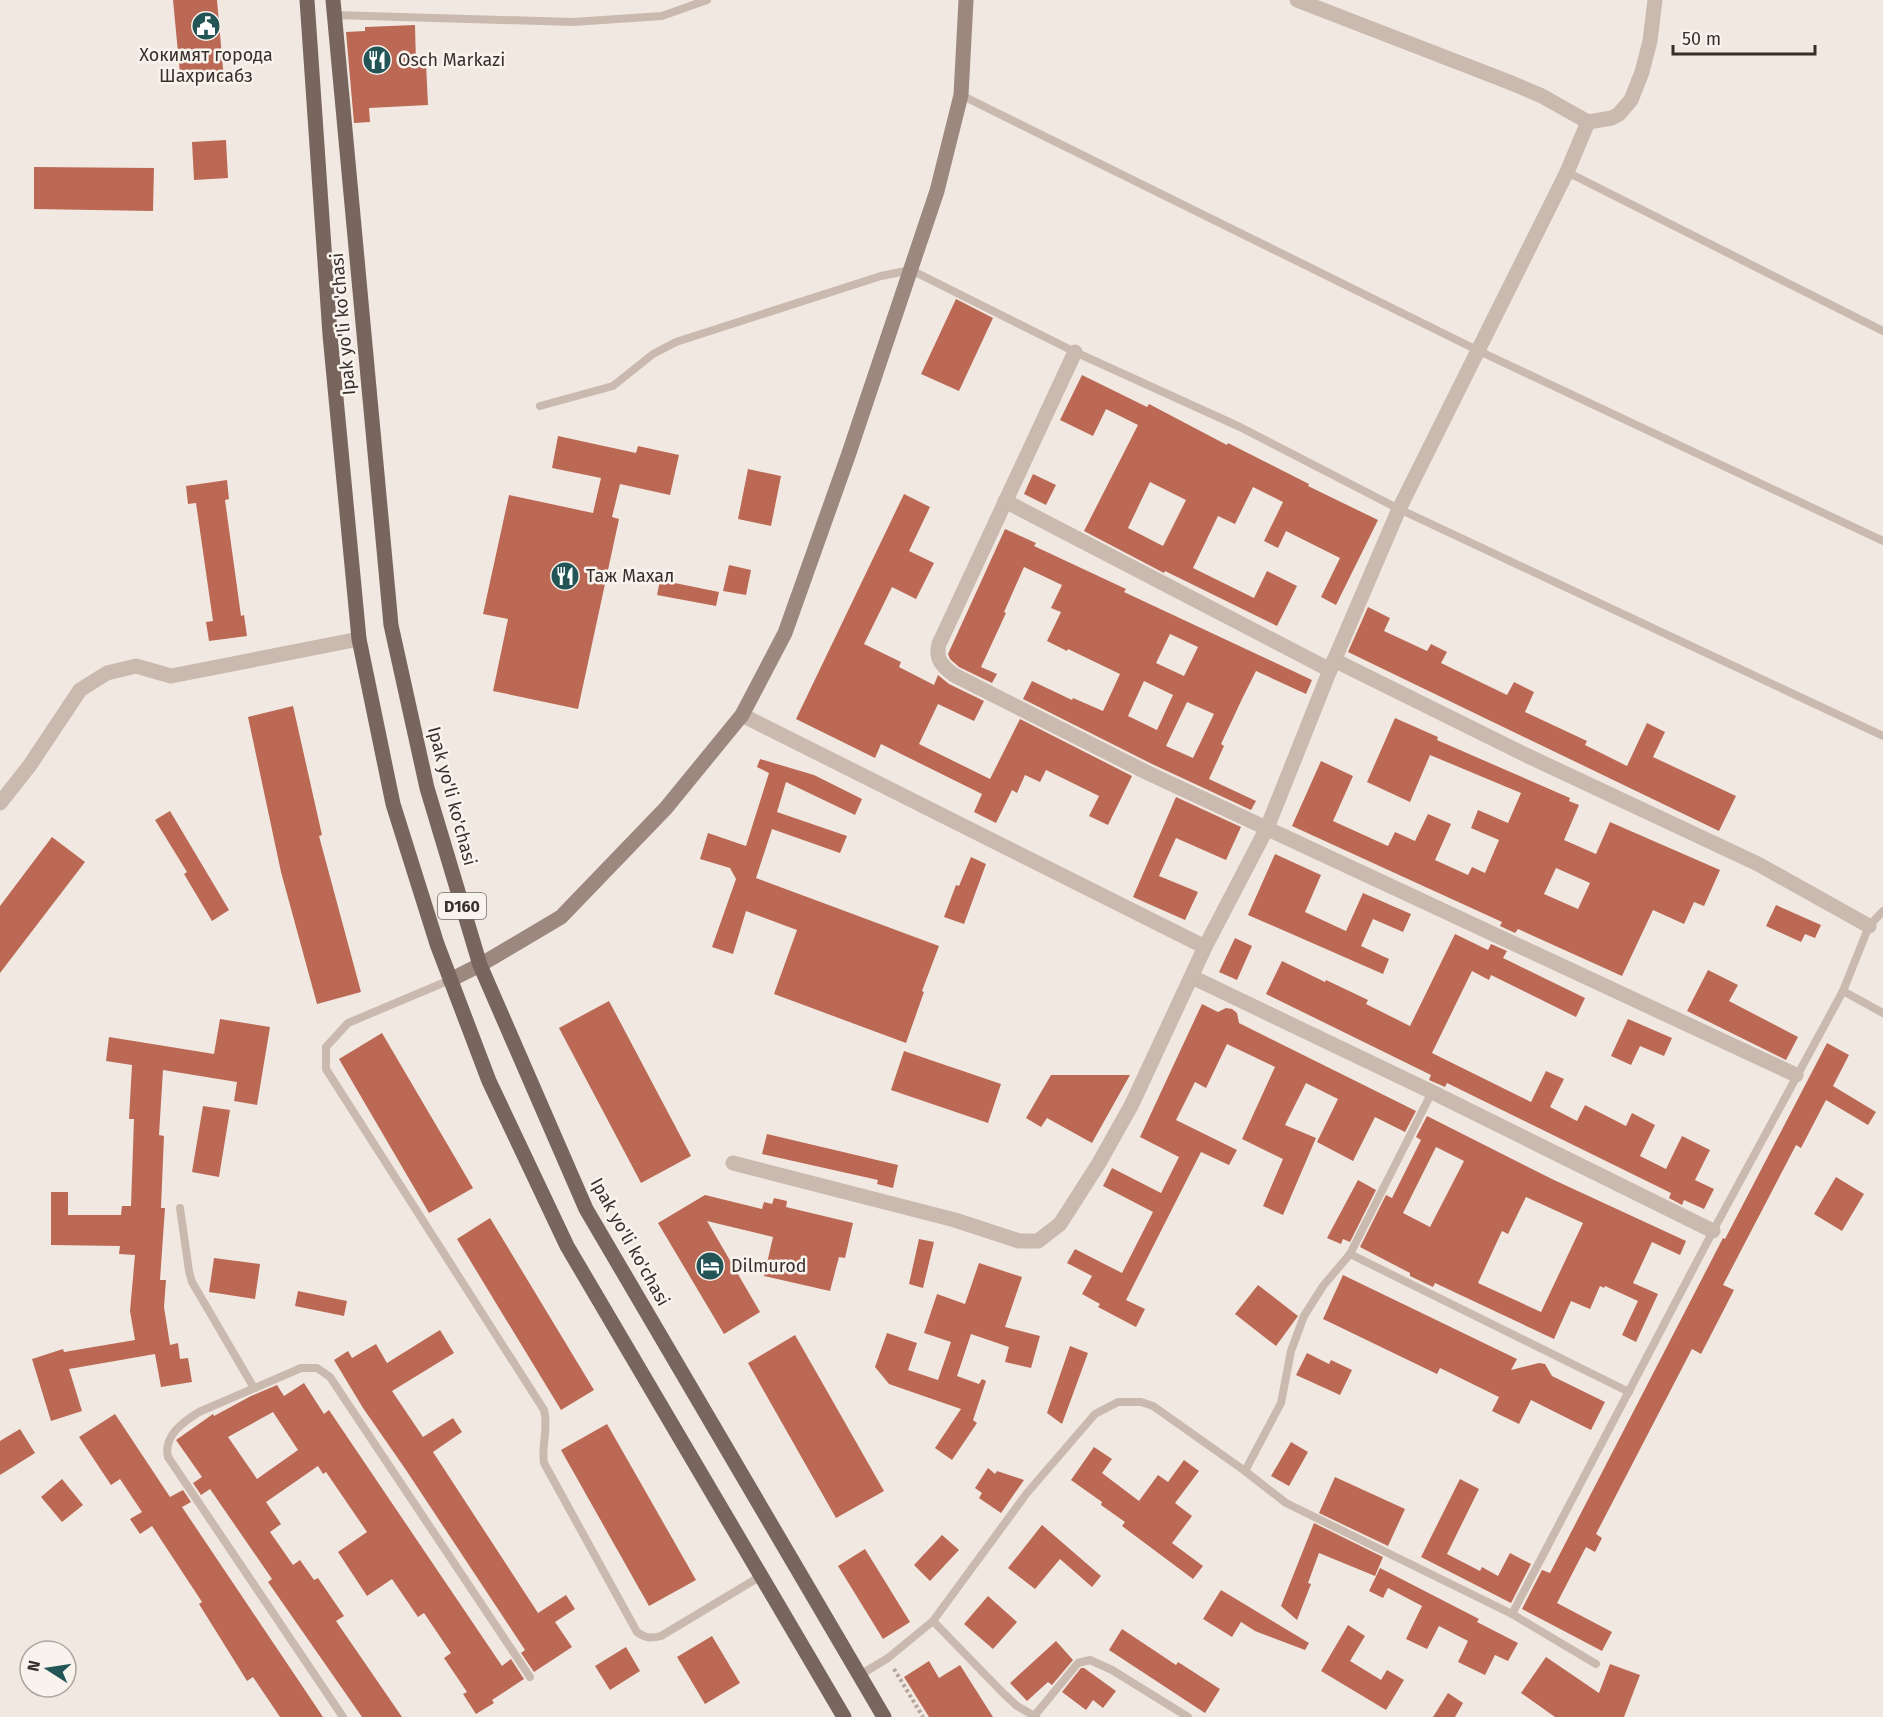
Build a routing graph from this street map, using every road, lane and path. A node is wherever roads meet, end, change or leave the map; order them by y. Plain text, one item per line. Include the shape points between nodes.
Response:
1 (307, 0) edge
2 (707, 0) edge
3 (966, 0) edge
4 (1297, 0) edge
5 (1655, 0) edge
6 (333, 8) edge
7 (961, 95) junction
8 (1588, 122) junction
9 (1567, 172) junction
10 (911, 270) junction
11 (1883, 331) edge
12 (1479, 351) junction
13 (1075, 352) junction
14 (540, 406) dead end
15 (1005, 501) junction
16 (1399, 509) junction
17 (1883, 541) edge
18 (359, 639) junction
19 (1332, 665) junction
20 (742, 715) junction
21 (1883, 736) edge
22 (0, 803) edge
23 (1267, 828) junction
24 (1883, 911) edge
25 (1869, 926) junction
26 (1204, 947) junction
27 (480, 965) junction
28 (1192, 977) junction
29 (450, 980) junction
30 (1843, 991) junction
31 (1883, 1013) edge
32 (1796, 1076) junction
33 (1432, 1092) junction
34 (732, 1163) dead end
35 (180, 1208) dead end
36 (1713, 1231) junction
37 (1350, 1254) junction
38 (254, 1388) junction
39 (1629, 1392) junction
40 (1245, 1471) junction
41 (761, 1576) junction
42 (1512, 1614) junction
43 (933, 1621) junction
44 (888, 1658) junction
45 (1596, 1664) dead end
46 (860, 1675) junction
47 (530, 1677) dead end
48 (1036, 1716) edge
49 (343, 1717) edge
50 (844, 1717) edge
51 (884, 1717) edge
52 (923, 1717) edge
53 (1188, 1717) edge

1 - 18 main road, Ipak yo'li ko'chasi / D160 via 330,335
2 - 6 lane via 662,16 573,22
3 - 7 main road
4 - 8 street via 1509,82
5 - 8 street via 1650,41 1631,100 1612,118
6 - 27 main road, Ipak yo'li ko'chasi / D160 via 391,625 427,788
7 - 10 main road via 943,169
7 - 12 lane
8 - 9 street
9 - 11 lane
9 - 12 street
10 - 13 lane
10 - 14 lane via 881,276 676,342 653,354 613,386
10 - 20 main road via 785,633
12 - 16 street
12 - 17 lane
13 - 15 street
13 - 16 lane via 1240,427
15 - 19 street
15 - 23 street via 939,644 940,662 954,675 1039,719
16 - 19 street
16 - 21 lane
18 - 22 street via 171,676 136,666 107,673 80,690
18 - 29 main road, Ipak yo'li ko'chasi / D160 via 393,804
19 - 23 street
19 - 25 street via 1758,864
20 - 26 street
20 - 27 main road via 666,808 561,917
23 - 26 street
23 - 32 street
24 - 25 lane
25 - 30 lane
26 - 28 street
27 - 29 main road
27 - 46 main road, Ipak yo'li ko'chasi / D160 via 586,1209
28 - 33 street
28 - 34 street via 1132,1104 1099,1163 1060,1224 1038,1241 1002,1237 955,1220
29 - 41 main road, Ipak yo'li ko'chasi / D160 via 489,1081 567,1246
29 - 41 lane via 348,1023 326,1047 326,1069 544,1410 544,1463 637,1632 653,1638 661,1636
30 - 31 lane
30 - 32 lane
32 - 36 lane
33 - 36 street
33 - 37 lane
35 - 38 lane via 192,1282
36 - 39 lane
37 - 39 lane
37 - 40 lane via 1304,1316 1291,1351 1281,1402
38 - 47 lane via 301,1368 311,1366 325,1372
38 - 49 lane via 185,1421 169,1441 168,1457
39 - 42 lane
40 - 42 lane via 1286,1503
40 - 43 lane via 1153,1406 1118,1402 1106,1407 1095,1414 1027,1493
41 - 50 main road, Ipak yo'li ko'chasi / D160
42 - 45 lane
43 - 44 lane
43 - 48 lane via 1017,1706
44 - 46 lane
44 - 52 path
46 - 51 main road, Ipak yo'li ko'chasi / D160
48 - 53 lane via 1078,1663 1090,1660

